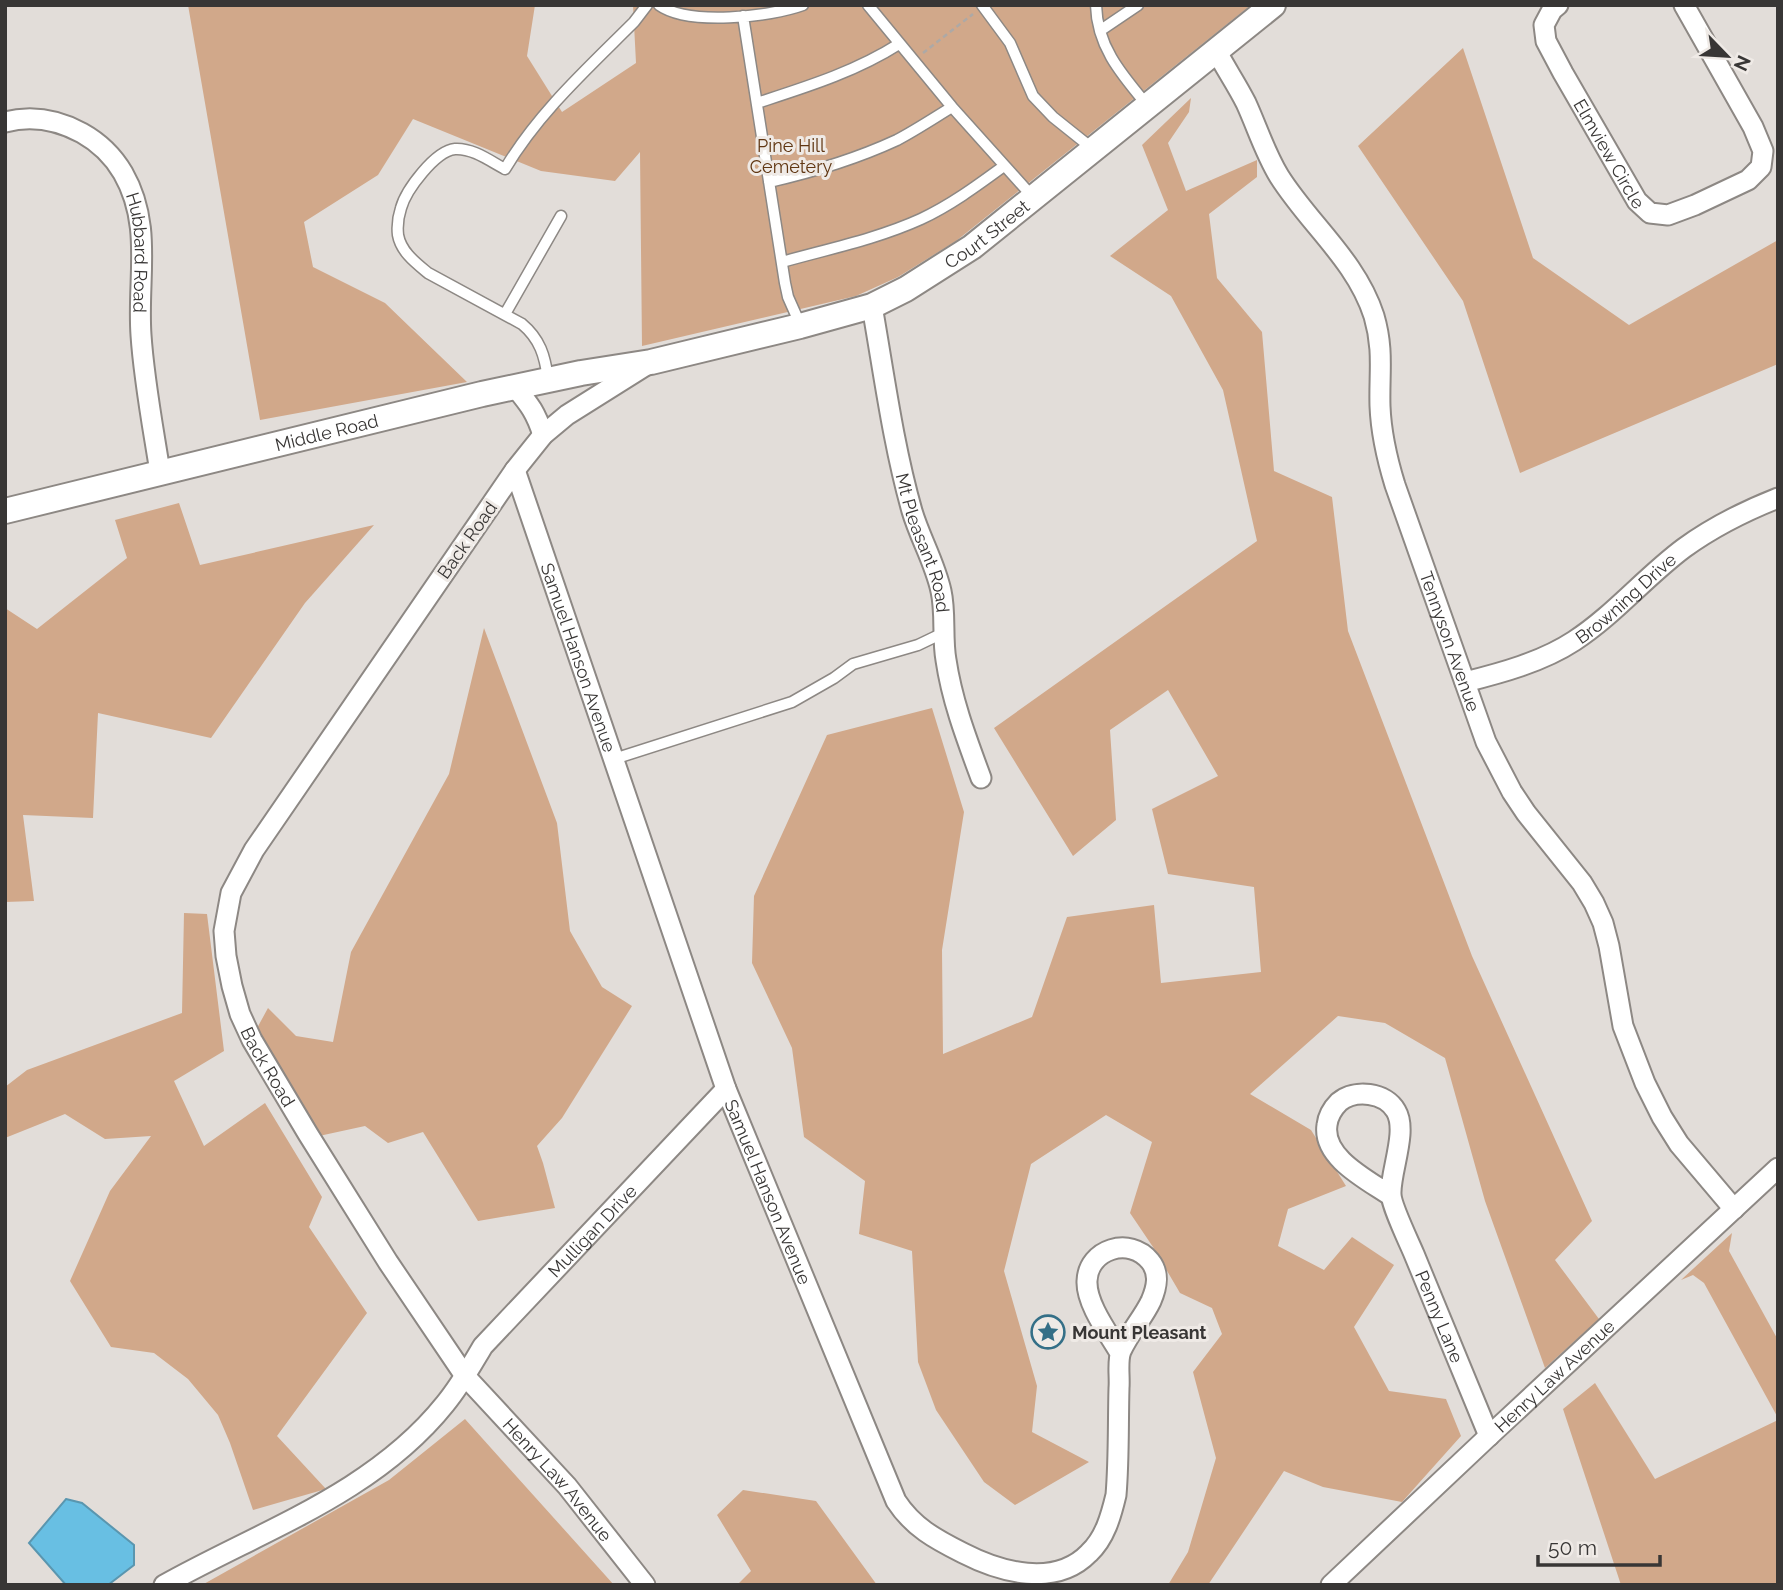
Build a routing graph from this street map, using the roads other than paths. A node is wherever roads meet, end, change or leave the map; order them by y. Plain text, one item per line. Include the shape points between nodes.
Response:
1 (647, 5) edge
2 (659, 5) edge
3 (803, 5) edge
4 (868, 5) edge
5 (1096, 5) edge
6 (1138, 5) edge
7 (1273, 5) edge
8 (1558, 5) edge
9 (1684, 5) edge
10 (982, 6) edge
11 (743, 16) junction
12 (1101, 30) junction
13 (899, 44) junction
14 (1217, 52) junction
15 (757, 103) junction
16 (1147, 106) junction
17 (953, 107) junction
18 (5, 122) edge
19 (1093, 149) junction
20 (1004, 166) junction
21 (769, 182) junction
22 (1033, 198) junction
23 (561, 216) dead end
24 (782, 262) junction
25 (872, 306) junction
26 (505, 314) junction
27 (800, 326) junction
28 (651, 362) junction
29 (548, 380) junction
30 (515, 387) junction
31 (543, 435) junction
32 (515, 470) junction
33 (160, 472) junction
34 (1778, 498) edge
35 (5, 511) edge
36 (943, 634) junction
37 (1465, 682) junction
38 (614, 759) junction
39 (981, 778) dead end
40 (726, 1088) junction
41 (1778, 1168) edge
42 (1391, 1196) junction
43 (1734, 1209) junction
44 (1120, 1353) junction
45 (466, 1376) junction
46 (1489, 1436) junction
47 (164, 1585) edge
48 (645, 1585) edge
49 (1331, 1585) edge

1 - 26 lane via 535,125 505,169 464,149 450,149 422,173 401,206 398,238 414,262
2 - 11 lane via 686,16
3 - 11 lane
4 - 13 lane
5 - 12 lane
6 - 12 lane
7 - 14 street, Court Street
8 - 9 street, Elmview Circle via 1544,24 1546,41 1637,201 1650,213 1668,215 1748,180 1762,167 1763,151 1753,127
10 - 19 lane via 1010,43 1033,96
11 - 15 lane
12 - 16 lane via 1109,55
13 - 15 lane via 825,80
13 - 17 lane
14 - 16 street, Court Street
14 - 37 street, Tennyson Avenue via 1279,175 1354,274 1369,304 1381,349 1380,404 1387,457
15 - 21 lane
16 - 19 street, Court Street
17 - 20 lane
17 - 21 lane via 868,152
18 - 33 street, Hubbard Road via 34,117 75,129 106,150 131,187 142,230 142,348
19 - 22 street, Court Street
20 - 22 lane
20 - 24 lane via 944,207 904,226
21 - 24 lane
22 - 25 street, Court Street via 972,247
23 - 26 lane
24 - 27 lane via 788,297
25 - 27 street, Court Street
25 - 36 street, Mt Pleasant Road via 912,513 942,595
26 - 29 lane via 532,332 546,360
27 - 28 street, Court Street
28 - 29 street, Middle Road
28 - 31 street, Back Road via 566,415
29 - 30 street, Middle Road
30 - 31 street via 537,416
30 - 33 street, Middle Road
31 - 32 street, Back Road
32 - 38 street, Samuel Hanson Avenue
32 - 45 street, Back Road via 254,850 231,893 224,931 232,986 252,1040 381,1251
33 - 35 street, Middle Road
34 - 37 street, Browning Drive via 1731,518 1683,549 1573,643 1492,676
36 - 38 lane via 853,664 792,702
36 - 39 street, Mt Pleasant Road via 950,682
37 - 43 street, Tennyson Avenue via 1486,742 1512,792 1594,903 1609,946 1623,1026 1662,1117
38 - 40 street, Samuel Hanson Avenue
40 - 44 street, Samuel Hanson Avenue via 896,1501 904,1514 931,1536 991,1566 1026,1574 1060,1570 1088,1555 1106,1529 1116,1495
40 - 45 street, Mulligan Drive via 482,1346
41 - 43 street, Henry Law Avenue
42 - 42 street via 1399,1142 1396,1111 1379,1097 1349,1096 1328,1119 1330,1146 1346,1166
42 - 46 street, Penny Lane
43 - 46 street, Henry Law Avenue
44 - 44 street via 1157,1284 1157,1273 1146,1256 1125,1247 1095,1260 1087,1282 1093,1306
45 - 47 street via 418,1433 355,1484
45 - 48 street, Henry Law Avenue via 567,1486
46 - 49 street, Henry Law Avenue

